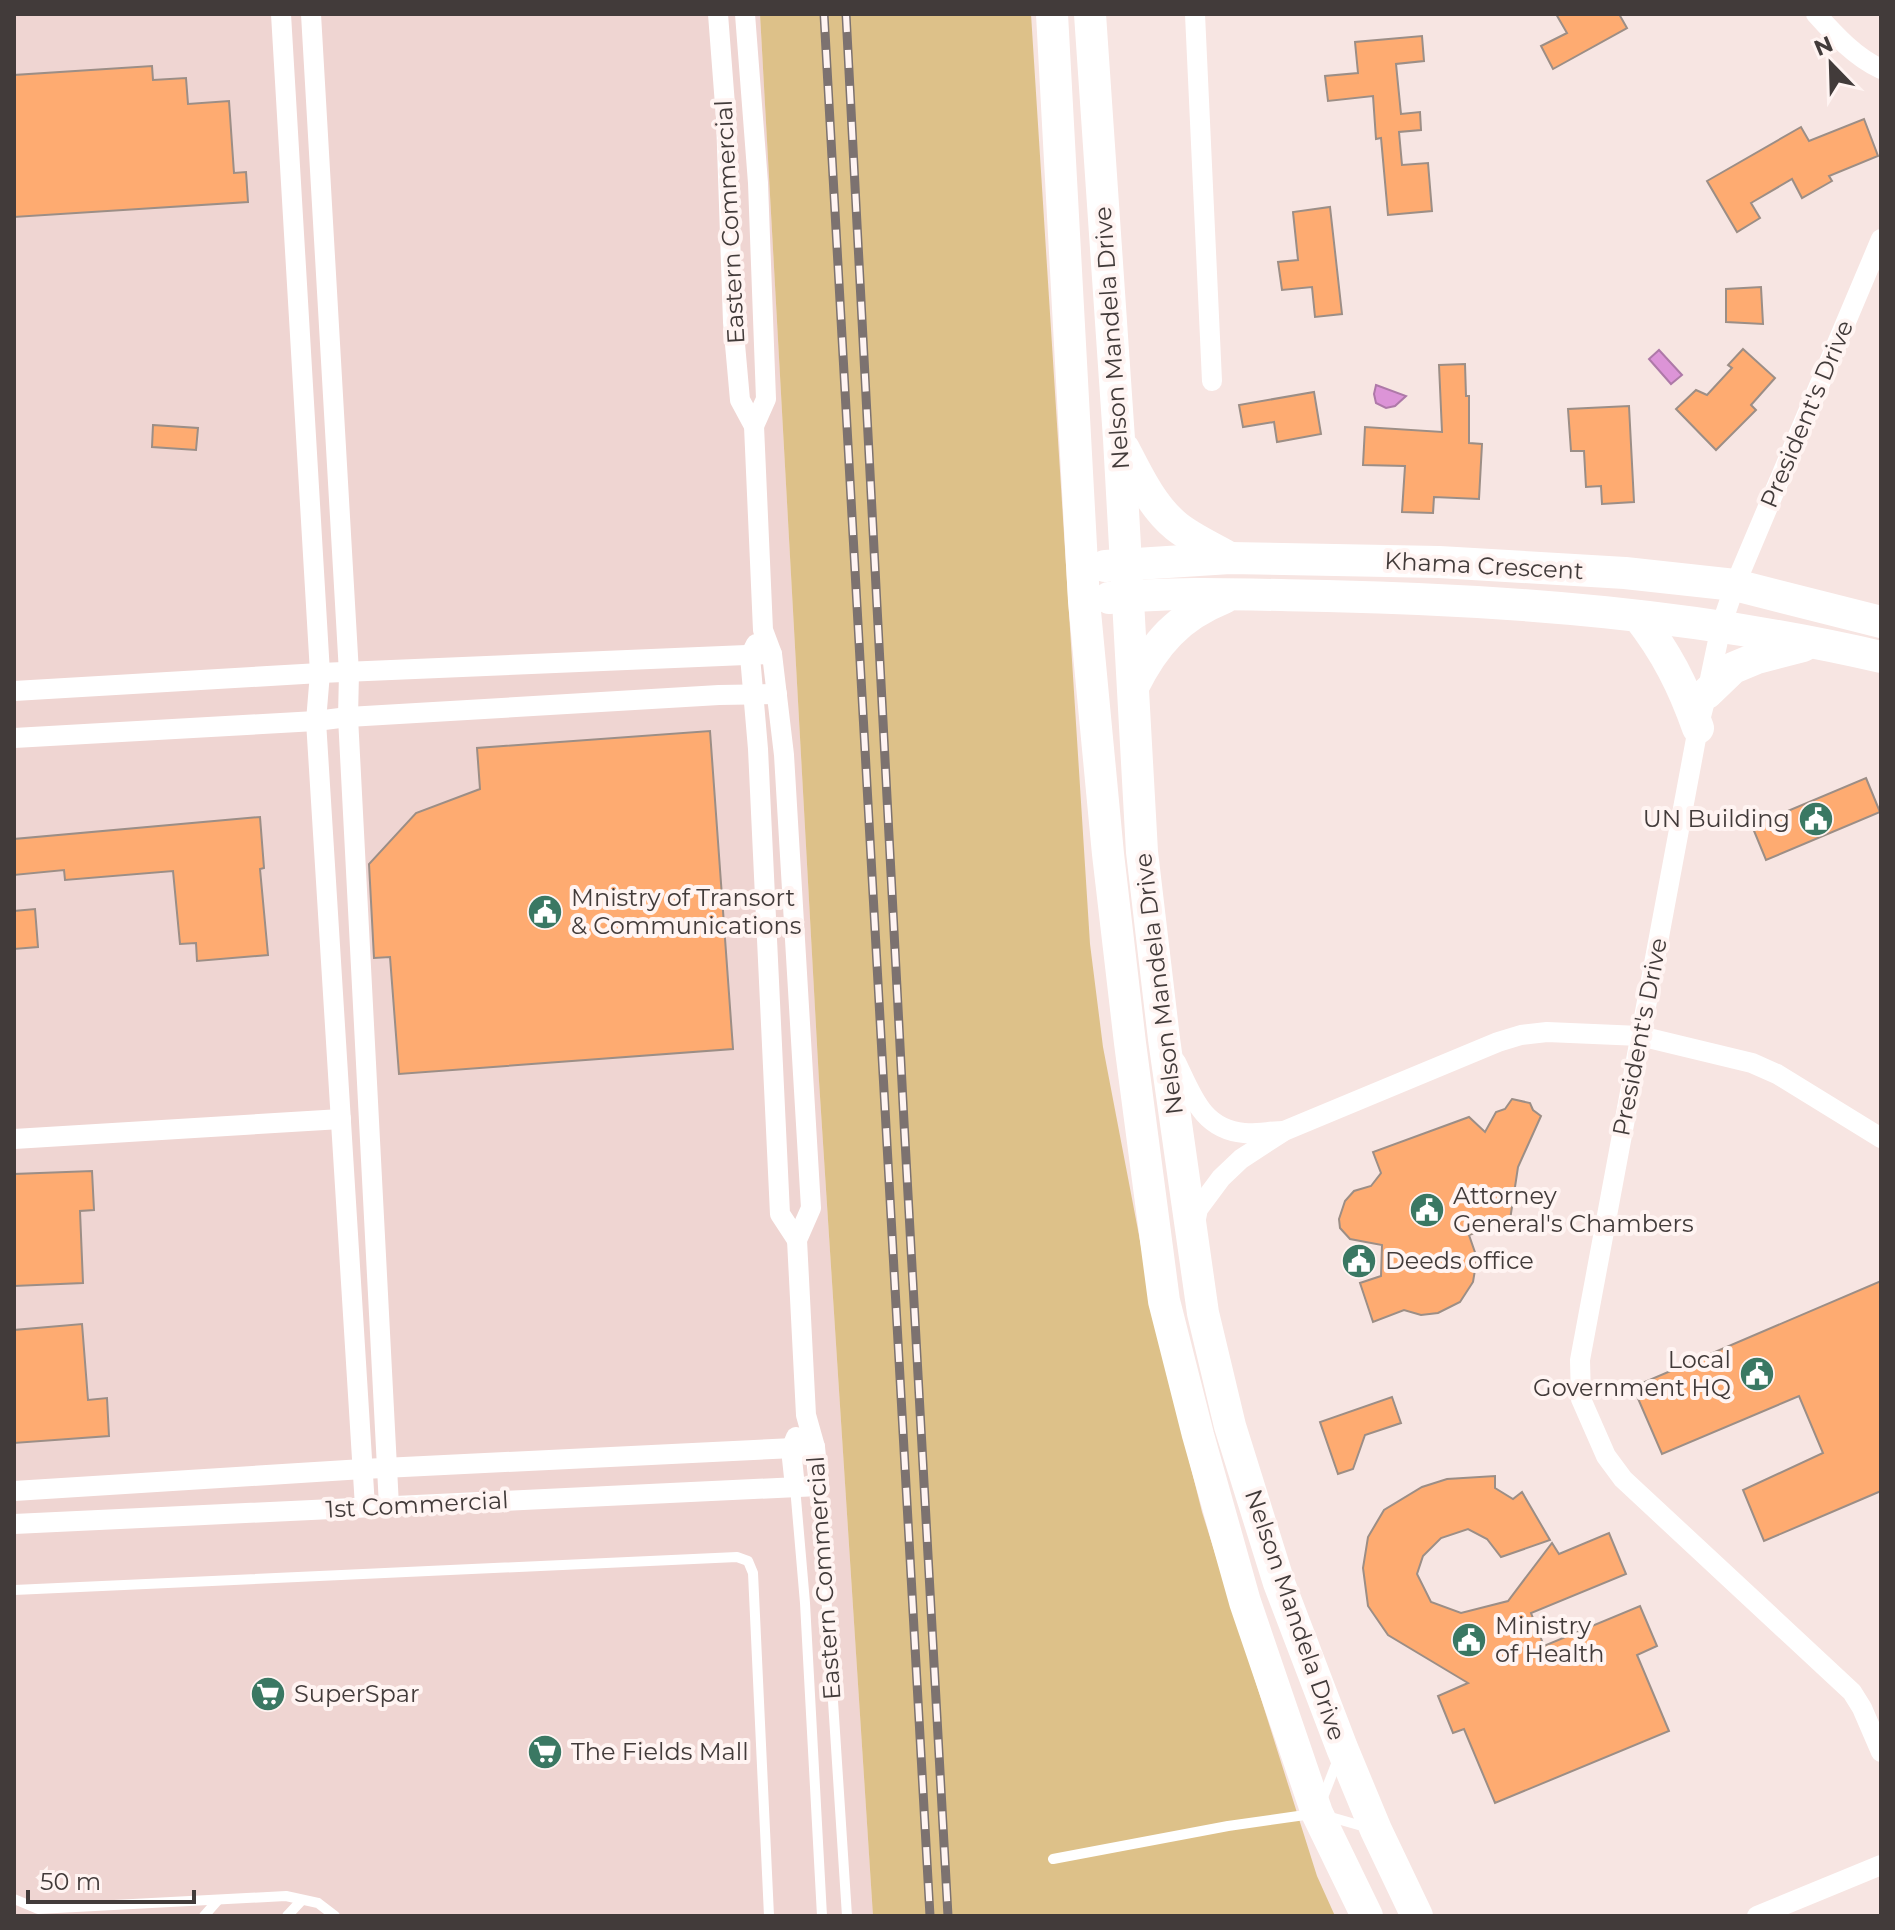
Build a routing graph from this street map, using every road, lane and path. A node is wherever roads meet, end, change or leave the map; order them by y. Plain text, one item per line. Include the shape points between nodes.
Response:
1 (281, 14) edge
2 (311, 14) edge
3 (718, 14) edge
4 (745, 14) edge
5 (1052, 14) edge
6 (1090, 14) edge
7 (1195, 14) edge
8 (1816, 14) edge
9 (1881, 69) edge
10 (1881, 239) edge
11 (1212, 381) dead end
12 (754, 426) junction
13 (1119, 439) junction
14 (1230, 558) junction
15 (1125, 564) junction
16 (1081, 568) junction
17 (1735, 585) junction
18 (1234, 594) junction
19 (1128, 596) junction
20 (1084, 601) junction
21 (1638, 616) junction
22 (1881, 622) edge
23 (1721, 626) junction
24 (763, 630) junction
25 (1818, 642) junction
26 (772, 654) junction
27 (750, 656) junction
28 (1881, 657) edge
29 (320, 673) junction
30 (349, 673) junction
31 (1133, 687) junction
32 (14, 691) edge
33 (1707, 693) junction
34 (752, 694) junction
35 (777, 694) junction
36 (348, 717) junction
37 (316, 721) junction
38 (1698, 728) junction
39 (14, 738) edge
40 (1640, 1036) junction
41 (1164, 1039) junction
42 (341, 1119) junction
43 (1284, 1131) junction
44 (1881, 1138) edge
45 (14, 1139) edge
46 (1191, 1236) junction
47 (797, 1240) junction
48 (806, 1415) junction
49 (815, 1447) junction
50 (791, 1449) junction
51 (386, 1468) junction
52 (363, 1469) junction
53 (819, 1486) junction
54 (795, 1487) junction
55 (14, 1491) edge
56 (389, 1506) junction
57 (365, 1507) junction
58 (14, 1524) edge
59 (14, 1590) edge
60 (1342, 1748) junction
61 (1881, 1752) edge
62 (1317, 1813) junction
63 (1376, 1830) junction
64 (1053, 1859) dead end
65 (1881, 1865) edge
66 (14, 1899) edge
67 (218, 1900) junction
68 (302, 1900) junction
69 (137, 1904) junction
70 (37, 1913) edge
71 (128, 1916) edge
72 (204, 1916) edge
73 (287, 1916) edge
74 (335, 1916) edge
75 (769, 1916) edge
76 (822, 1916) edge
77 (847, 1916) edge
78 (1367, 1916) edge
79 (1417, 1916) edge
80 (1757, 1916) edge

1 - 29 street
2 - 30 street
3 - 12 street, Eastern Commercial via 733,322 740,400
4 - 12 street, Eastern Commercial via 766,399
5 - 16 main road, Nelson Mandela Drive
6 - 13 main road, Nelson Mandela Drive
7 - 11 street
8 - 9 street via 1839,39
10 - 17 street, President's Drive
12 - 24 street, Eastern Commercial
13 - 14 main road via 1154,503 1177,527
13 - 15 main road, Nelson Mandela Drive
14 - 15 main road, Khama Crescent
14 - 17 main road, Khama Crescent via 1455,563
15 - 16 main road, Khama Crescent
15 - 19 main road, Nelson Mandela Drive
16 - 20 main road, Nelson Mandela Drive
17 - 22 main road, Khama Crescent
17 - 23 street, President's Drive
18 - 19 main road, Khama Crescent
18 - 21 main road, Khama Crescent via 1435,599
18 - 31 main road via 1188,616 1169,632
19 - 20 main road, Khama Crescent
19 - 31 main road, Nelson Mandela Drive
20 - 62 main road, Nelson Mandela Drive via 1108,854 1164,1301 1245,1602
21 - 23 main road, Khama Crescent
21 - 38 main road via 1673,667
23 - 25 main road, Khama Crescent
23 - 33 street, President's Drive
24 - 26 street, Eastern Commercial
24 - 27 street, Eastern Commercial
25 - 28 main road, Khama Crescent
25 - 33 main road via 1733,668
26 - 27 street
26 - 35 street, Eastern Commercial
27 - 30 street
27 - 34 street, Eastern Commercial
29 - 30 street
29 - 32 street
29 - 37 street
30 - 36 street
31 - 41 main road, Nelson Mandela Drive via 1142,852
33 - 38 street, President's Drive
34 - 35 street
34 - 36 street
34 - 47 street, Eastern Commercial via 780,1214
35 - 47 street, Eastern Commercial via 811,1208
36 - 37 street
36 - 51 street
37 - 39 street
37 - 42 street
38 - 40 street, President's Drive
40 - 43 street via 1521,1035
40 - 44 street via 1752,1063
40 - 61 street, President's Drive via 1580,1360 1581,1399 1606,1456 1623,1479 1852,1692
41 - 43 street via 1204,1115 1243,1133
41 - 46 main road, Nelson Mandela Drive
42 - 45 street
42 - 52 street
43 - 46 street via 1221,1178 1198,1209
46 - 60 main road, Nelson Mandela Drive via 1230,1426 1279,1583
47 - 48 street, Eastern Commercial
48 - 49 street, Eastern Commercial
48 - 50 street
49 - 50 street, 1st Commercial
49 - 53 street, Eastern Commercial
50 - 51 street, 1st Commercial
50 - 54 street
51 - 52 street, 1st Commercial
51 - 56 street
52 - 55 street, 1st Commercial
52 - 57 street
53 - 54 street, 1st Commercial
53 - 77 lane, Eastern Commercial
54 - 56 street, 1st Commercial
54 - 76 lane
56 - 57 street, 1st Commercial
57 - 58 street, 1st Commercial
59 - 75 lane via 737,1557 748,1561 753,1573
60 - 62 lane
60 - 63 main road, Nelson Mandela Drive
62 - 63 lane
62 - 64 lane
62 - 78 main road, Nelson Mandela Drive
63 - 79 main road, Nelson Mandela Drive
65 - 80 street
66 - 70 lane
67 - 68 lane
67 - 69 lane
67 - 72 lane
68 - 73 lane
68 - 74 lane via 318,1903
69 - 70 lane
69 - 71 lane

